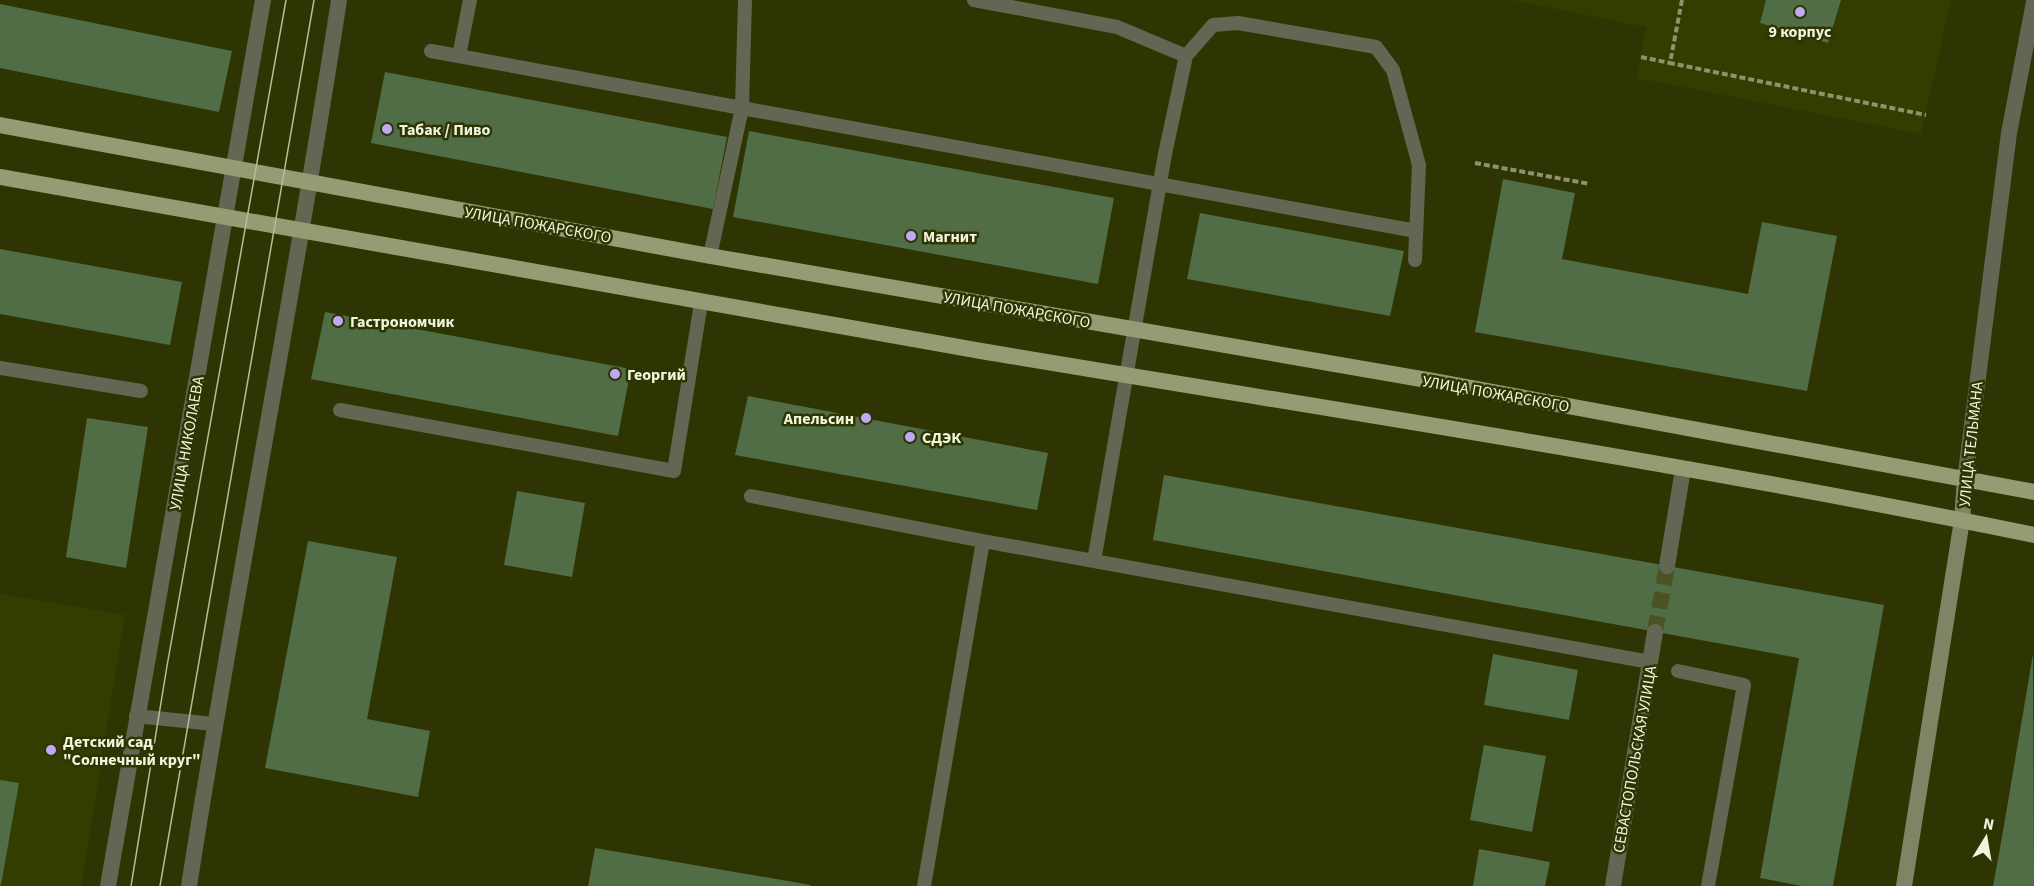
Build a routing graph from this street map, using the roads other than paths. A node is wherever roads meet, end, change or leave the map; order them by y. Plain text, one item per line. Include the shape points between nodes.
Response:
1 (264, 0) edge
2 (339, 0) edge
3 (470, 0) edge
4 (745, 0) edge
5 (974, 0) edge
6 (2034, 2) edge
7 (431, 51) dead end
8 (459, 56) junction
9 (1185, 56) junction
10 (742, 108) junction
11 (0, 125) edge
12 (233, 168) junction
13 (0, 177) edge
14 (312, 183) junction
15 (1160, 184) junction
16 (227, 216) junction
17 (303, 230) junction
18 (1416, 231) junction
19 (710, 256) junction
20 (1415, 260) dead end
21 (701, 303) junction
22 (1136, 329) junction
23 (0, 368) edge
24 (1127, 375) junction
25 (141, 391) dead end
26 (340, 410) dead end
27 (1683, 469) junction
28 (1965, 480) junction
29 (2034, 492) edge
30 (751, 496) dead end
31 (1962, 520) junction
32 (2034, 535) edge
33 (983, 541) junction
34 (1094, 561) junction
35 (1667, 566) tunnel mouth
36 (1655, 632) tunnel mouth
37 (1650, 662) junction
38 (1678, 671) dead end
39 (136, 716) junction
40 (214, 724) junction
41 (108, 886) edge
42 (189, 886) edge
43 (924, 886) edge
44 (1613, 886) edge
45 (1708, 886) edge
46 (1904, 886) edge

1 - 12 street, УЛИЦА НИКОЛАЕВА
2 - 14 street
3 - 8 lane
4 - 10 lane
5 - 9 lane via 1117,27
6 - 28 street, УЛИЦА ТЕЛЬМАНА via 2009,134
7 - 8 lane
8 - 10 lane
9 - 15 lane
9 - 18 lane via 1213,25 1238,24 1376,47 1393,70 1419,165
10 - 15 lane
10 - 19 lane
11 - 12 main road, УЛИЦА ПОЖАРСКОГО
12 - 14 main road, УЛИЦА ПОЖАРСКОГО
12 - 16 street, УЛИЦА НИКОЛАЕВА
13 - 16 main road
14 - 17 street
14 - 19 main road, УЛИЦА ПОЖАРСКОГО
15 - 18 lane
15 - 22 lane
16 - 17 main road
16 - 39 street, УЛИЦА НИКОЛАЕВА
17 - 21 main road
17 - 40 street
18 - 20 lane
19 - 22 main road, УЛИЦА ПОЖАРСКОГО
21 - 24 main road
21 - 26 lane via 674,471
22 - 24 lane
22 - 28 main road, УЛИЦА ПОЖАРСКОГО
23 - 25 lane
24 - 27 main road
24 - 34 lane
27 - 31 main road
27 - 35 street
28 - 29 main road, УЛИЦА ПОЖАРСКОГО
28 - 31 main road, УЛИЦА ТЕЛЬМАНА
30 - 33 lane
31 - 32 main road
31 - 46 main road, УЛИЦА ТЕЛЬМАНА
33 - 34 lane
33 - 43 lane
34 - 37 lane
36 - 37 street, СЕВАСТОПОЛЬСКАЯ УЛИЦА
37 - 44 street, СЕВАСТОПОЛЬСКАЯ УЛИЦА
38 - 45 lane via 1744,685
39 - 40 lane
39 - 41 street, УЛИЦА НИКОЛАЕВА
40 - 42 street

